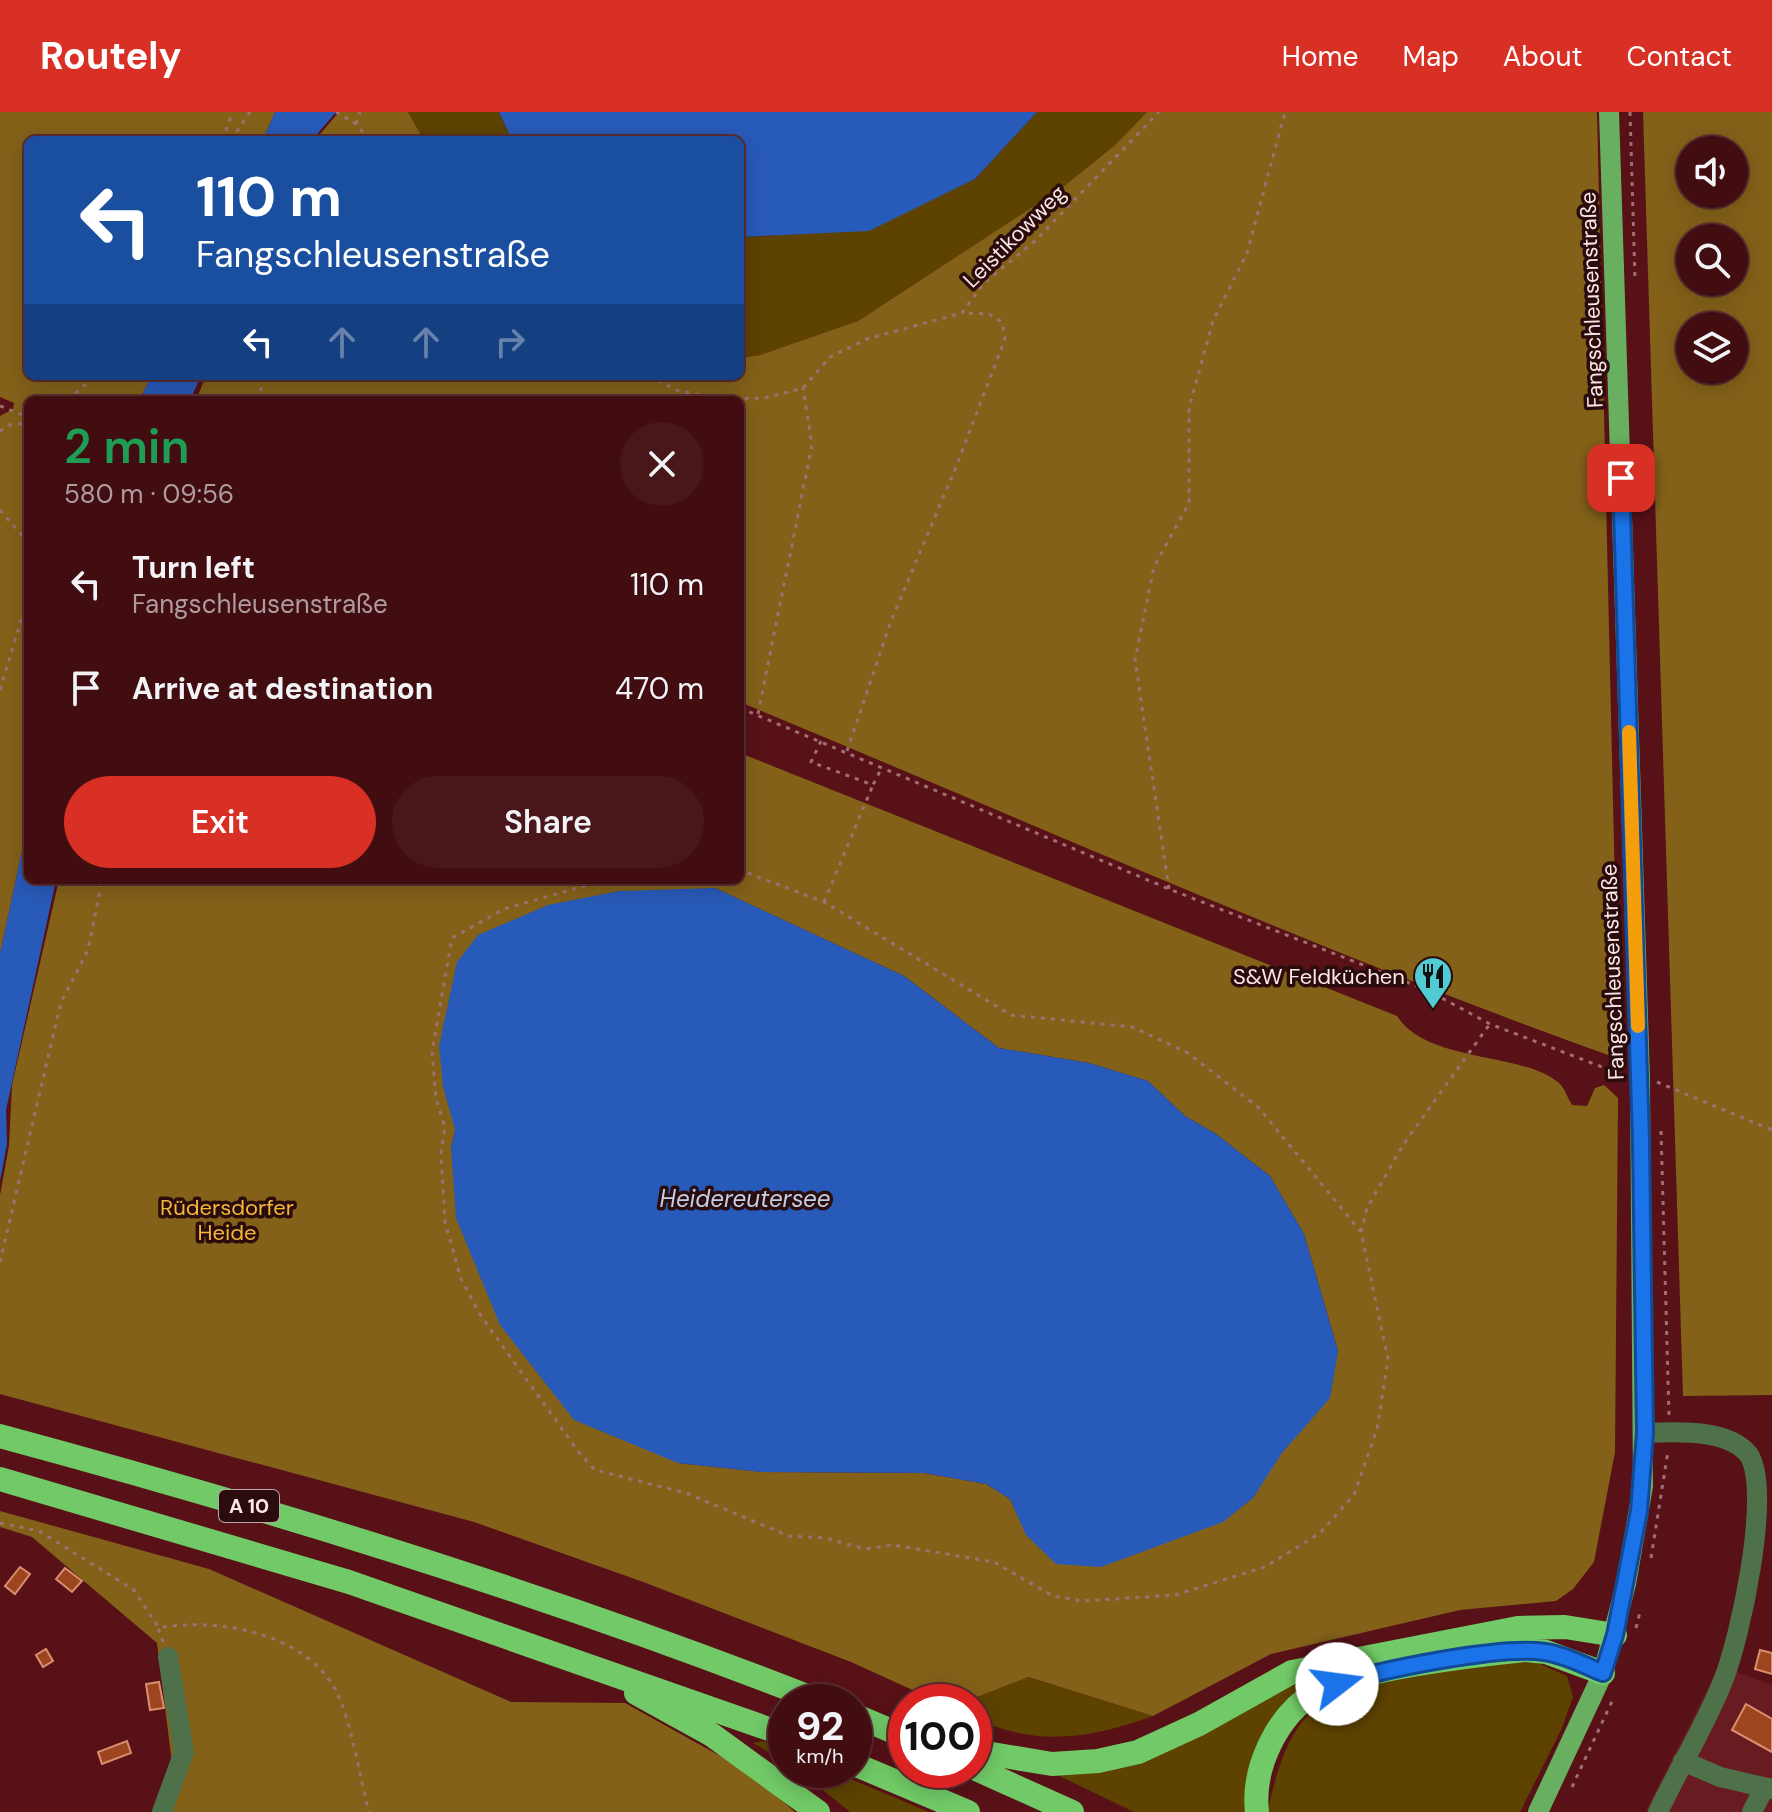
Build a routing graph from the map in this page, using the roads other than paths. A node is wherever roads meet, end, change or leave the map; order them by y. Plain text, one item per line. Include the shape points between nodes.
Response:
1 (1609, 112) edge
2 (1645, 1433) junction
3 (0, 1436) edge
4 (0, 1479) edge
5 (1615, 1635) junction
6 (168, 1657) road end
7 (574, 1659) junction
8 (1603, 1673) junction
9 (777, 1684) edge
10 (768, 1729) edge
11 (992, 1754) edge
12 (1683, 1761) junction
13 (872, 1772) edge
14 (992, 1776) edge
15 (1768, 1788) edge
16 (162, 1812) edge
17 (818, 1812) edge
18 (968, 1812) edge
19 (1072, 1812) edge
20 (1257, 1812) edge
21 (1538, 1812) edge
22 (1658, 1812) edge
23 (1752, 1812) edge

1 - 2 main road, Fangschleusenstraße via 1640,1079
2 - 5 main road, Fangschleusenstraße via 1643,1486
2 - 12 street via 1728,1440 1749,1455 1759,1479 1760,1517 1750,1576 1725,1677
3 - 9 highway, A 10 via 408,1554 669,1641
4 - 7 highway, A 10 via 349,1582
5 - 8 main road, Fangschleusenstraße
5 - 11 highway via 1565,1627 1518,1628 1292,1672 1138,1752 1098,1761 1052,1764
6 - 16 street via 184,1752
7 - 10 highway, A 10
7 - 17 highway via 712,1735
8 - 20 highway via 1546,1652 1525,1650 1355,1678 1318,1691 1298,1705 1277,1732 1255,1788
8 - 21 main road, Fangschleusenstraße
12 - 15 street via 1720,1777
12 - 22 street
13 - 18 highway
14 - 19 highway
15 - 23 street

